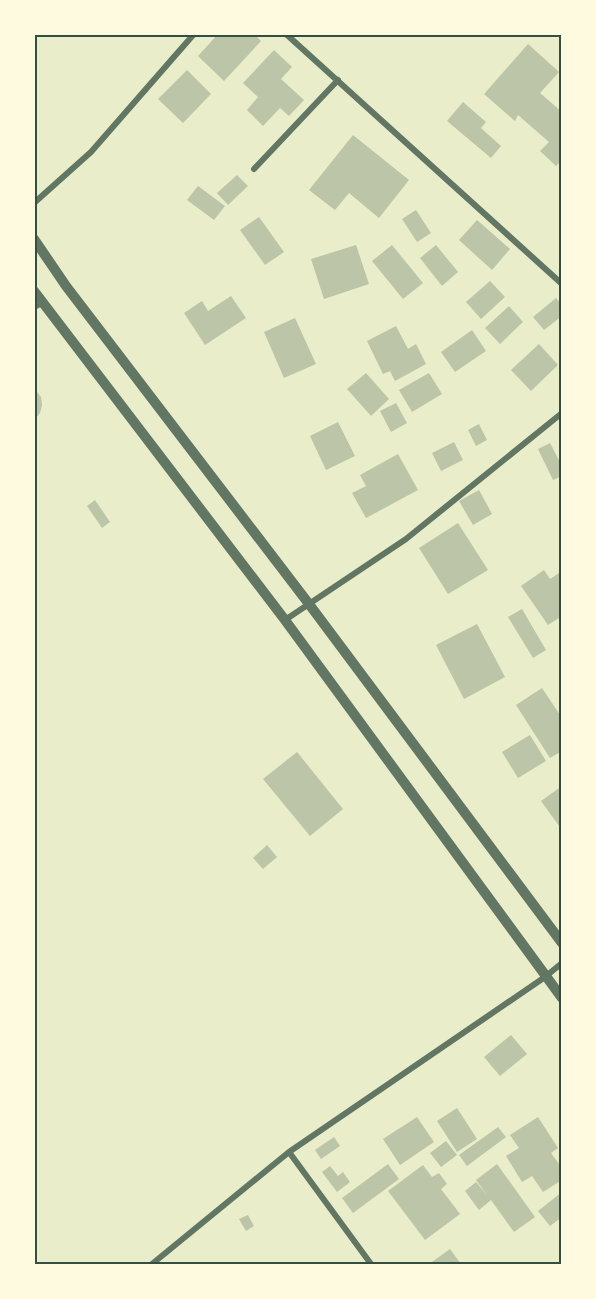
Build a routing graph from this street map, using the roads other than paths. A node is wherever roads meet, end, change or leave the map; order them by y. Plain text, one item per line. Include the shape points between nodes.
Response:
1 (194, 34) edge
2 (286, 34) edge
3 (338, 80) junction
4 (254, 169) dead end
5 (34, 203) edge
6 (34, 239) edge
7 (561, 284) edge
8 (34, 291) edge
9 (39, 305) edge
10 (561, 413) edge
11 (309, 604) junction
12 (285, 620) junction
13 (561, 942) edge
14 (561, 963) edge
15 (545, 977) junction
16 (561, 998) edge
17 (289, 1152) junction
18 (152, 1264) edge
19 (371, 1264) edge

1 - 5 street via 91,152
2 - 3 street
3 - 4 street
3 - 7 street
6 - 11 street
8 - 9 street
9 - 12 street
10 - 11 street via 406,539
11 - 12 street
11 - 13 street
12 - 15 street
14 - 15 street
15 - 16 street
15 - 17 street
17 - 18 street
17 - 19 street

